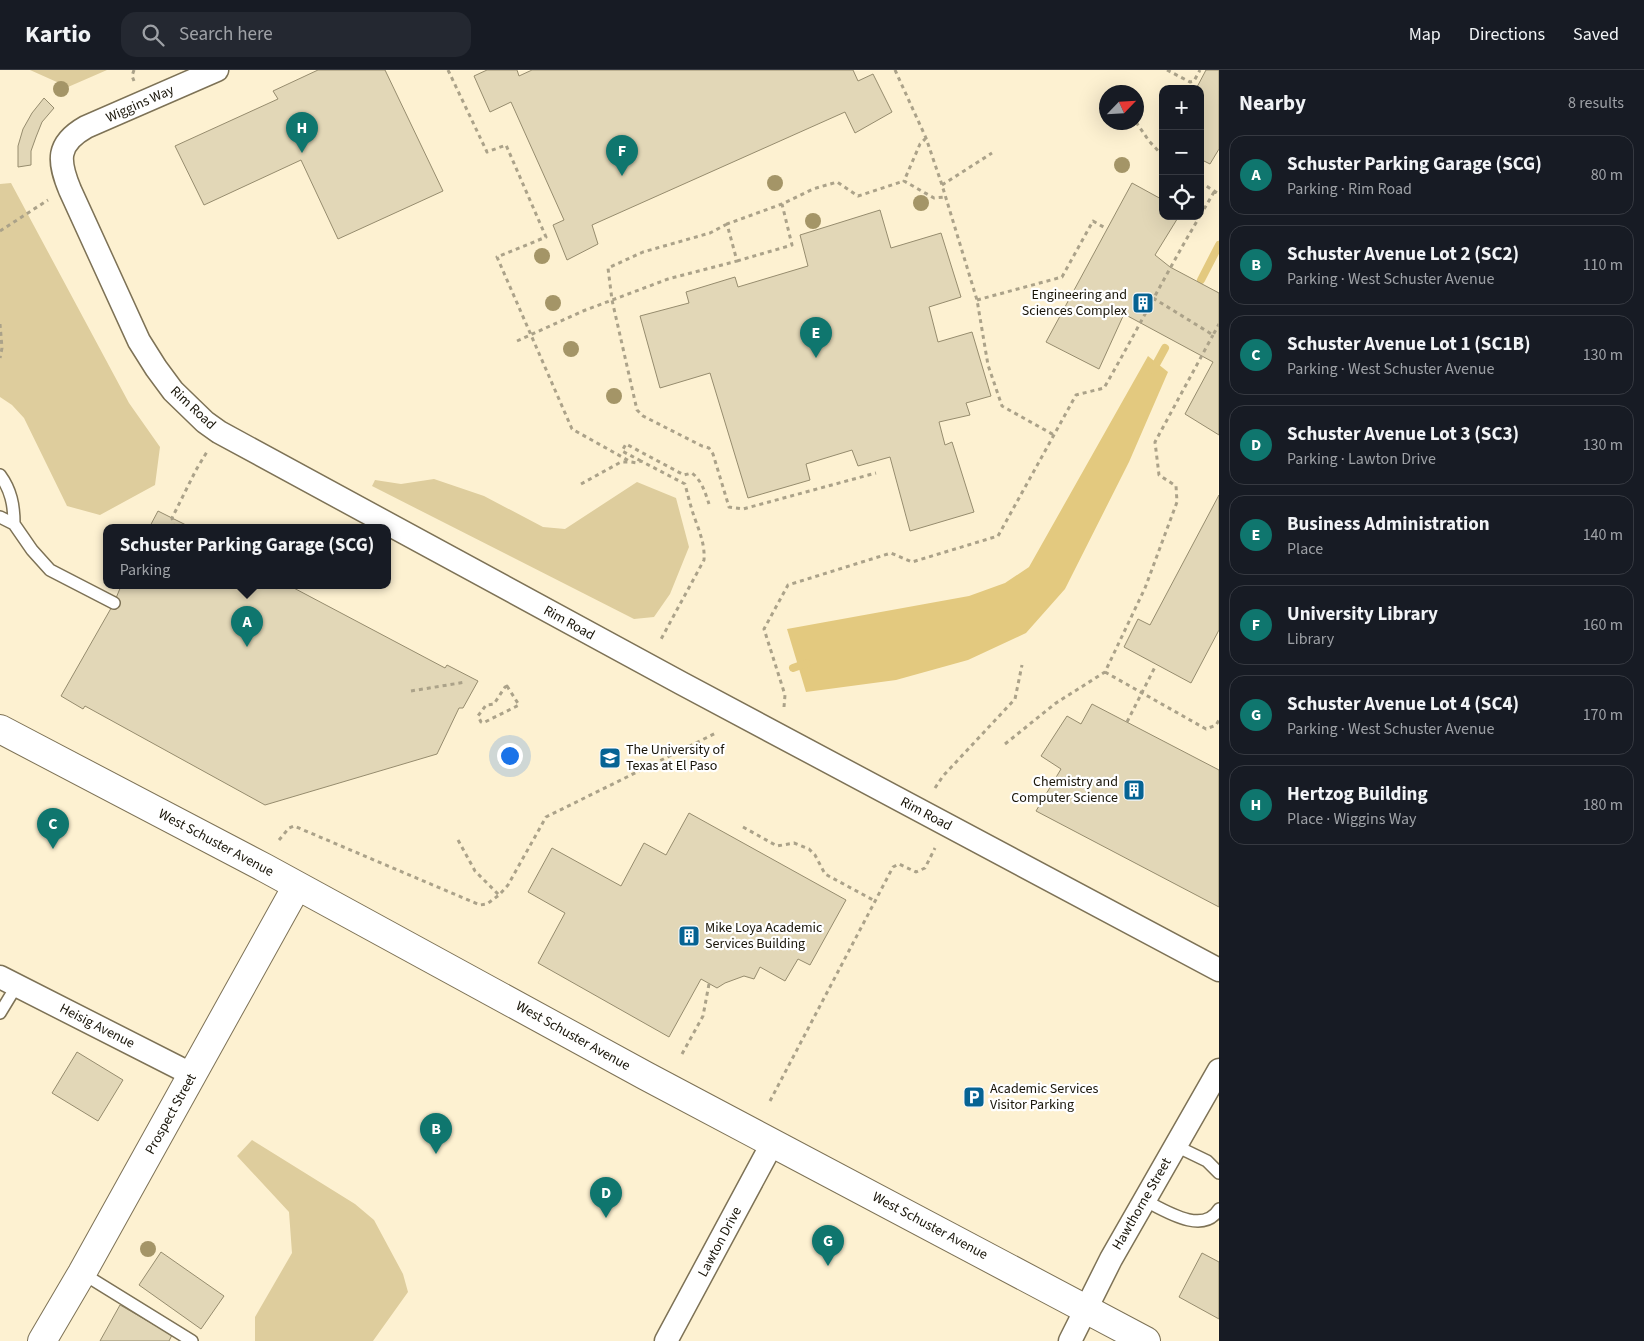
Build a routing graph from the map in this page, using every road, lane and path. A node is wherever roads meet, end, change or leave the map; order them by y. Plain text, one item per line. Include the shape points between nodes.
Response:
1 (134, 70) edge
2 (217, 70) edge
3 (448, 70) edge
4 (895, 70) edge
5 (1167, 70) edge
6 (1200, 70) edge
7 (135, 81) dead end
8 (1141, 130) edge
9 (926, 138) junction
10 (66, 143) joint
11 (1159, 152) edge
12 (992, 153) dead end
13 (904, 182) junction
14 (942, 185) junction
15 (1204, 185) edge
16 (1214, 192) junction
17 (1219, 194) edge
18 (945, 197) junction
19 (48, 200) dead end
20 (782, 204) junction
21 (1204, 209) edge
22 (1198, 220) edge
23 (727, 224) junction
24 (1107, 228) dead end
25 (0, 231) edge
26 (737, 261) junction
27 (1153, 298) junction
28 (612, 300) junction
29 (976, 300) junction
30 (0, 324) edge
31 (1219, 324) edge
32 (532, 334) junction
33 (1213, 335) junction
34 (517, 340) dead end
35 (0, 358) edge
36 (1054, 435) junction
37 (208, 450) dead end
38 (641, 461) junction
39 (632, 462) junction
40 (876, 473) dead end
41 (0, 475) edge
42 (581, 484) dead end
43 (709, 504) dead end
44 (0, 517) edge
45 (14, 524) junction
46 (173, 524) edge
47 (389, 524) edge
48 (391, 525) edge
49 (114, 603) dead end
50 (660, 642) dead end
51 (1022, 665) dead end
52 (1156, 665) dead end
53 (1106, 672) junction
54 (466, 682) dead end
55 (412, 691) dead end
56 (486, 705) joint
57 (784, 708) dead end
58 (1219, 720) edge
59 (1127, 722) dead end
60 (0, 729) edge
61 (716, 733) dead end
62 (1005, 744) dead end
63 (935, 788) dead end
64 (743, 827) dead end
65 (279, 840) dead end
66 (458, 840) dead end
67 (935, 848) dead end
68 (297, 886) junction
69 (499, 895) junction
70 (875, 901) junction
71 (1219, 970) edge
72 (8, 981) edge
73 (709, 984) dead end
74 (0, 1013) edge
75 (682, 1054) dead end
76 (1219, 1070) edge
77 (193, 1075) junction
78 (770, 1101) dead end
79 (773, 1142) junction
80 (1176, 1146) junction
81 (1219, 1173) edge
82 (1144, 1200) junction
83 (1219, 1209) edge
84 (82, 1273) junction
85 (1086, 1310) junction
86 (42, 1341) edge
87 (192, 1341) edge
88 (666, 1341) edge
89 (1070, 1341) edge
90 (1146, 1341) edge

1 - 7 path via 132,76
2 - 10 street, Wiggins Way via 86,128
3 - 32 path via 487,152 506,145 546,237 497,257
4 - 9 path
5 - 6 path via 1190,82
8 - 11 path
9 - 13 path via 920,144
9 - 14 path
10 - 47 street, Rim Road via 61,160 63,172 140,341 173,391 212,427
12 - 14 path
13 - 18 path via 934,198
13 - 20 path via 858,196 837,182 813,188
14 - 18 path
15 - 16 path
16 - 17 path
16 - 21 path
18 - 29 path
19 - 25 path
20 - 23 path
20 - 26 path via 792,245
22 - 27 path
23 - 26 path
23 - 28 path via 710,233 643,252 608,268
24 - 29 path via 1093,220 1062,277
26 - 28 path via 668,279
27 - 33 path
27 - 36 path via 1104,388 1076,394
28 - 32 path
28 - 40 path via 637,410 643,416 709,448 729,507 743,509
29 - 36 path via 988,365 1002,406
30 - 35 path
31 - 33 path
32 - 34 path
32 - 39 path via 572,429
33 - 53 path via 1155,442 1160,475 1176,486 1177,502 1145,588
36 - 57 path via 998,536 912,562 891,553 788,585 764,629 785,695
37 - 46 path via 172,518
38 - 39 path via 637,464
38 - 43 path via 622,451 626,444 684,475 692,473 702,486
38 - 50 path via 685,484 705,552 704,560
39 - 42 path via 621,462
41 - 45 lane via 14,504
44 - 45 lane
45 - 49 lane via 50,570
48 - 71 street, Rim Road via 672,679
51 - 63 path via 1015,699
52 - 59 path, bridge
53 - 58 path via 1206,729 1216,726
53 - 62 path via 1056,703
54 - 55 path
56 - 56 path via 478,716 484,723 519,705 507,686 494,704
60 - 68 main road, West Schuster Avenue
61 - 69 path via 546,817 508,885
64 - 70 path via 777,846 794,843 809,848 826,874
65 - 69 path via 294,826 480,905
66 - 69 path via 475,872
67 - 70 path via 925,868 916,872 900,864 893,867
68 - 77 main road, Prospect Street
68 - 79 main road, West Schuster Avenue
70 - 78 path
72 - 74 lane
72 - 77 street, Heisig Avenue
73 - 75 path via 703,1016
76 - 80 street, Hawthorne Street
77 - 84 main road, Prospect Street
79 - 85 main road, West Schuster Avenue
79 - 88 street, Lawton Drive
80 - 81 lane via 1207,1162
80 - 82 street, Hawthorne Street
82 - 83 lane via 1191,1220 1208,1219
82 - 85 street, Hawthorne Street
84 - 86 main road, Prospect Street
84 - 87 lane
85 - 89 street, Hawthorne Street
85 - 90 main road, West Schuster Avenue

